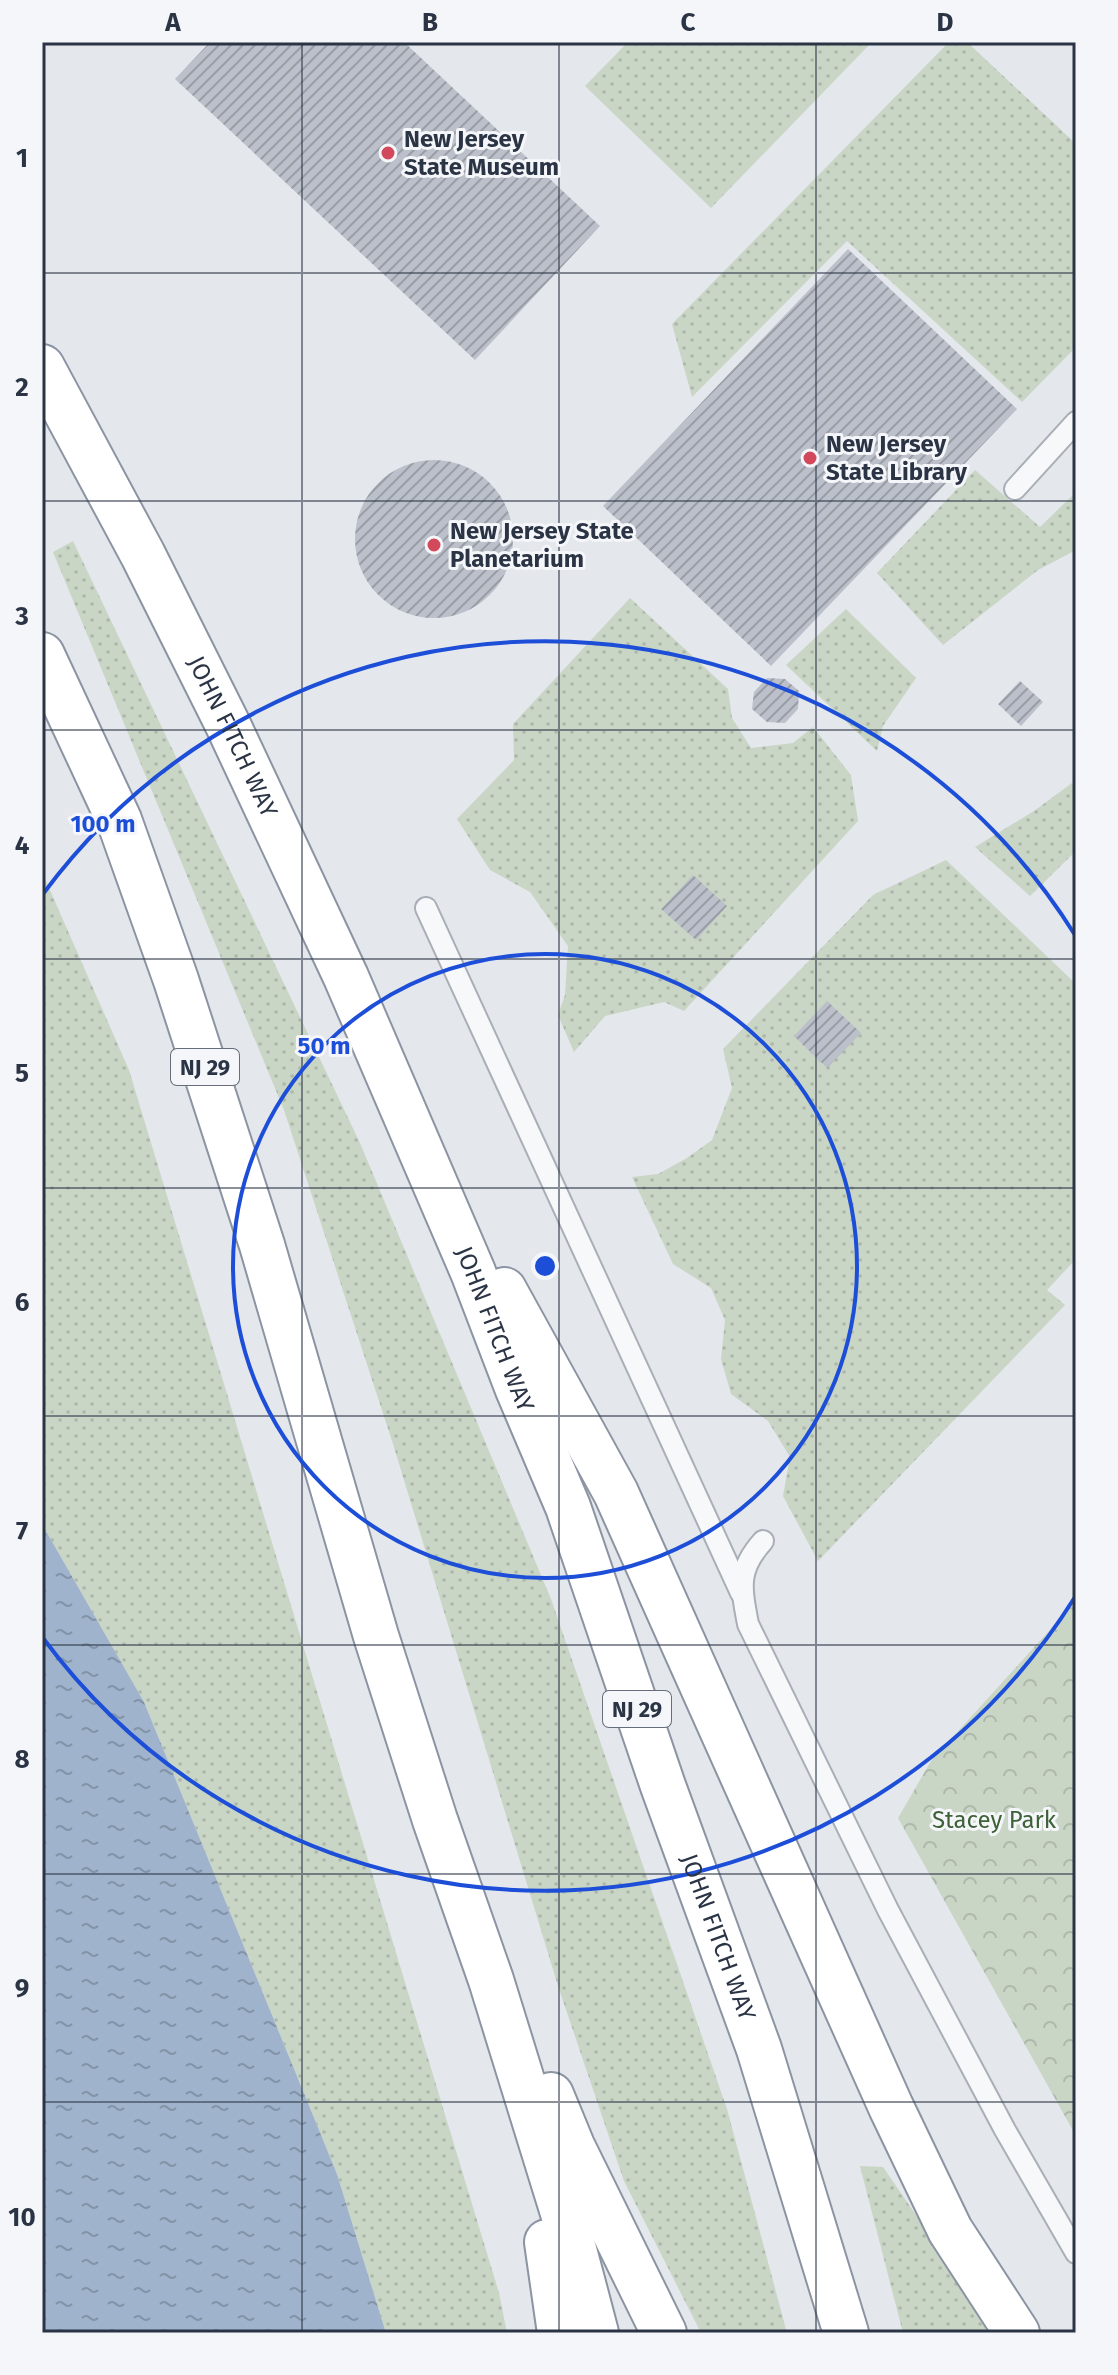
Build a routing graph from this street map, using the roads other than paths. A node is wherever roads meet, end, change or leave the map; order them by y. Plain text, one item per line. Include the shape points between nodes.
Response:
1 (42, 367) edge
2 (1076, 422) edge
3 (1015, 489) dead end
4 (42, 655) edge
5 (426, 908) dead end
6 (397, 1095) junction
7 (763, 1541) dead end
8 (743, 1596) junction
9 (435, 1820) junction
10 (530, 2108) junction
11 (1076, 2253) edge
12 (560, 2333) edge
13 (596, 2333) edge
14 (664, 2333) edge
15 (846, 2333) edge
16 (1017, 2333) edge

1 - 6 highway, JOHN FITCH WAY / NJ 29 via 228,725
2 - 3 lane
4 - 9 highway, NJ 29 via 119,820 176,980 262,1245
5 - 8 lane
6 - 15 highway, JOHN FITCH WAY / NJ 29 via 568,1507 759,2049
6 - 16 highway via 616,1493 891,2107 950,2230
7 - 8 lane via 749,1557
8 - 11 lane via 748,1624 888,1910
9 - 10 highway, NJ 29
9 - 14 highway via 572,2146
10 - 12 highway
10 - 13 highway, NJ 29

